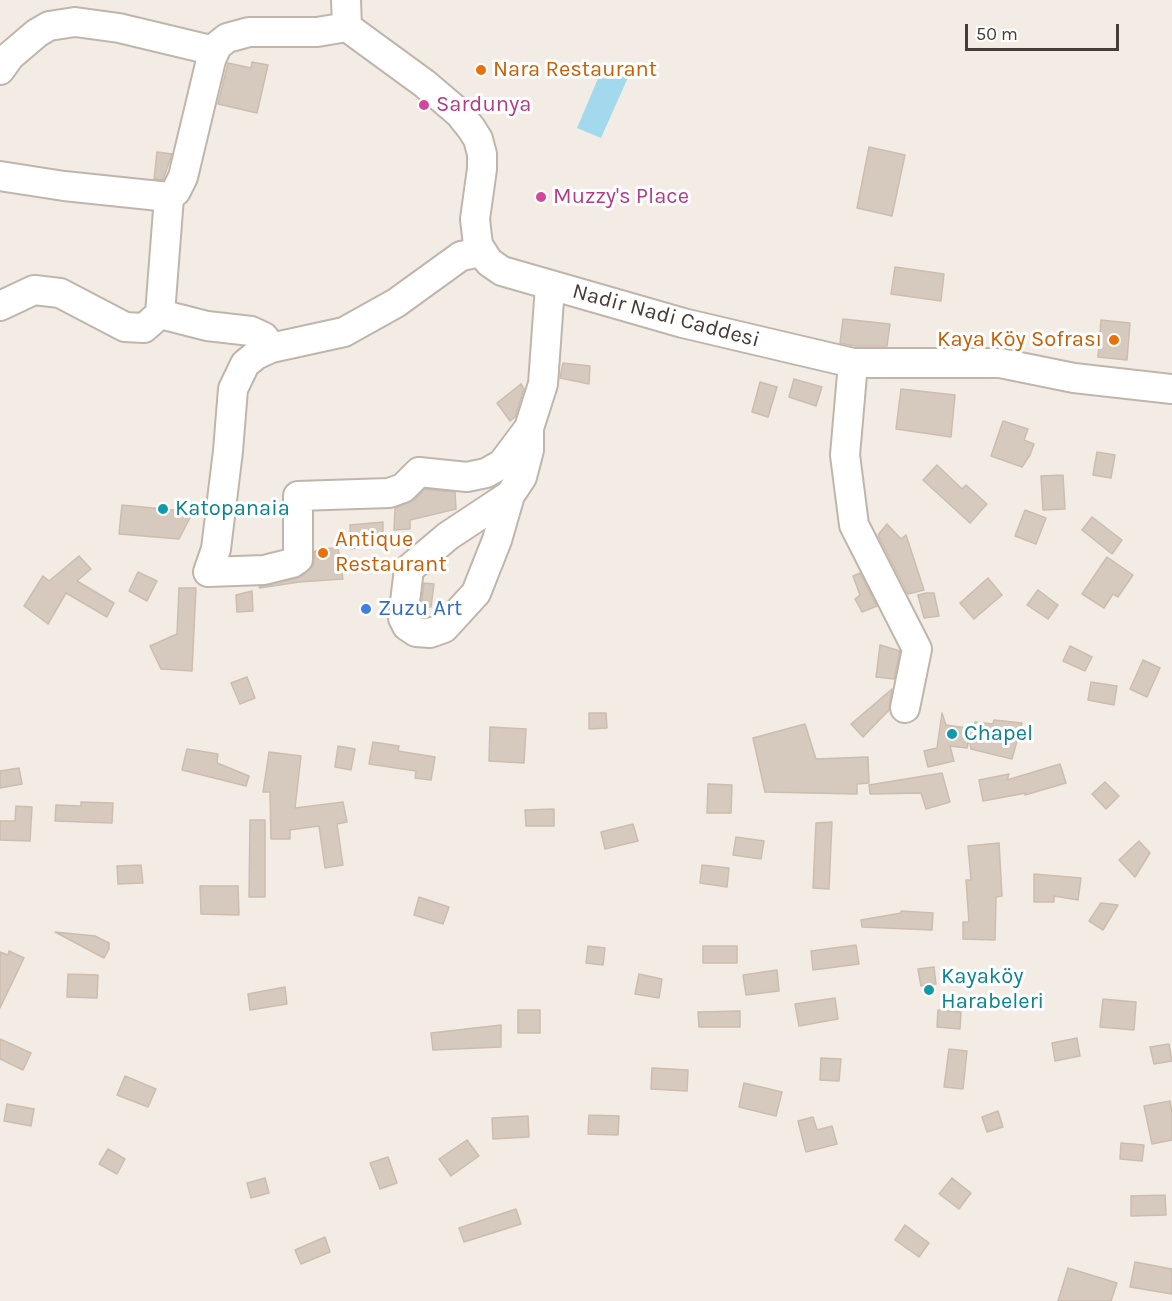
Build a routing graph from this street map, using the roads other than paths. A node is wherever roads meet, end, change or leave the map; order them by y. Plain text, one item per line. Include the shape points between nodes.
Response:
1 (347, 14) edge
2 (215, 51) junction
3 (0, 70) edge
4 (0, 176) edge
5 (169, 197) junction
6 (481, 252) junction
7 (550, 286) junction
8 (0, 306) edge
9 (160, 314) junction
10 (271, 348) junction
11 (853, 363) junction
12 (1172, 389) edge
13 (529, 428) junction
14 (510, 495) junction
15 (905, 708) dead end

1 - 2 street via 317,32 249,32 227,38
1 - 6 street via 459,113 478,140 482,169 475,219
2 - 3 street via 119,28 75,22 49,26 37,33
2 - 5 street via 183,177
4 - 5 street
5 - 9 street
6 - 7 street, Nadir Nadi Caddesi via 502,271
6 - 10 street via 462,256 396,303 344,332
7 - 11 street, Nadir Nadi Caddesi via 683,323
7 - 13 street via 543,384
8 - 9 street via 34,290 60,292 125,327 144,328
9 - 10 street via 251,332 264,337
10 - 13 street via 245,364 232,388 216,549 208,573 264,570 298,559 298,496 389,493 403,488 419,472 467,477 486,472 502,464
11 - 12 street, Nadir Nadi Caddesi via 1000,363 1074,378
11 - 15 street via 845,455 854,525 917,649
13 - 14 street via 529,450 522,477
14 - 14 street via 448,536 409,569 403,618 416,632 444,628 476,593

